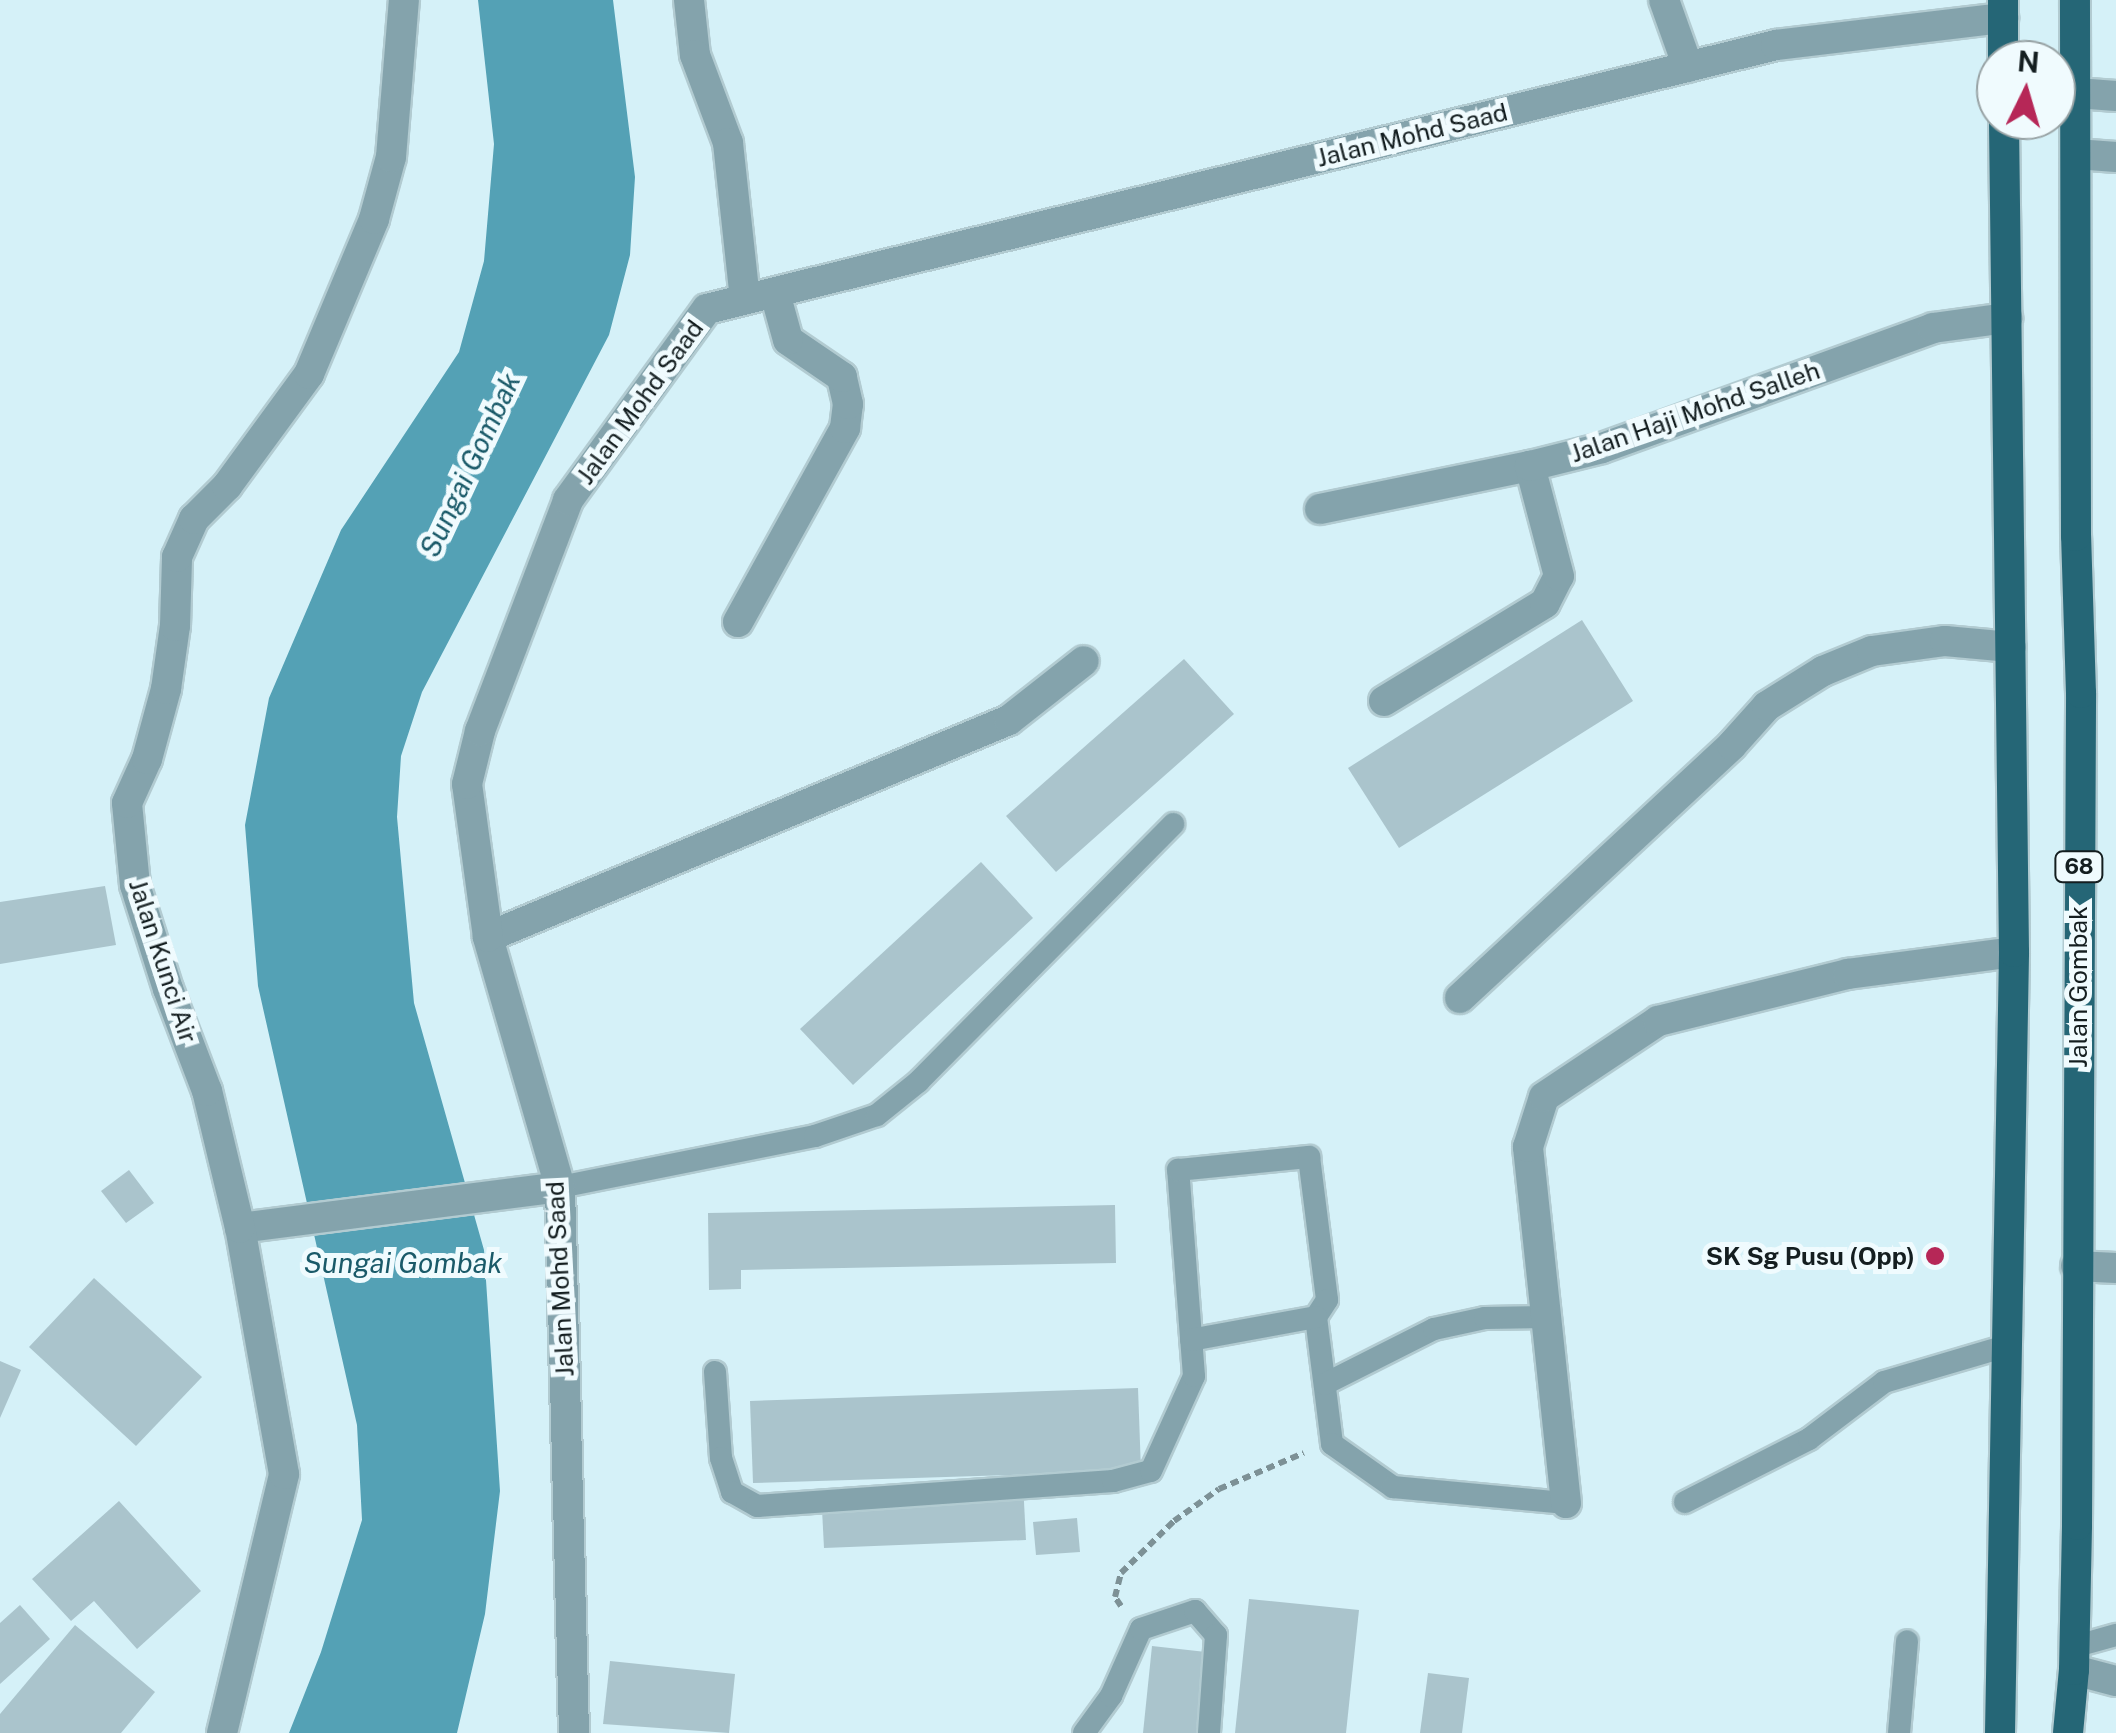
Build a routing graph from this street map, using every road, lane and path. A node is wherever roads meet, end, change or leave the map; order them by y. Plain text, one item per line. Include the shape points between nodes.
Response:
1 (404, 0) edge
2 (690, 0) edge
3 (1664, 0) edge
4 (2076, 0) edge
5 (2003, 9) edge
6 (2004, 40) edge
7 (2076, 40) edge
8 (1688, 67) junction
9 (2076, 93) edge
10 (2116, 96) edge
11 (2004, 140) edge
12 (2076, 140) edge
13 (2076, 154) junction
14 (2116, 157) edge
15 (775, 292) junction
16 (745, 299) junction
17 (2007, 318) junction
18 (1530, 466) junction
19 (1320, 509) dead end
20 (738, 622) dead end
21 (2010, 647) junction
22 (1084, 661) dead end
23 (1384, 702) dead end
24 (1173, 824) dead end
25 (488, 936) junction
26 (2014, 952) junction
27 (1460, 998) dead end
28 (552, 1188) junction
29 (240, 1228) junction
30 (2076, 1266) junction
31 (2116, 1268) edge
32 (1546, 1316) junction
33 (1316, 1318) junction
34 (1191, 1340) junction
35 (2006, 1346) junction
36 (715, 1372) dead end
37 (1325, 1384) junction
38 (1332, 1444) junction
39 (1686, 1502) dead end
40 (1566, 1503) joint
41 (1116, 1598) dead end
42 (2116, 1635) edge
43 (1908, 1641) dead end
44 (2074, 1659) junction
45 (2116, 1681) edge
46 (222, 1733) edge
47 (574, 1733) edge
48 (1084, 1733) edge
49 (1209, 1733) edge
50 (1899, 1733) edge
51 (2000, 1733) edge
52 (2068, 1733) edge

1 - 29 street, Jalan Kunci Air via 391,157 374,219 309,374 194,519 177,558 166,689 147,760 126,803 136,885 207,1090
2 - 16 street via 695,55 728,143
3 - 8 street
4 - 7 main road, Jalan Gombak / 68
5 - 6 main road
5 - 8 street, Jalan Mohd Saad via 1776,45
8 - 15 street, Jalan Mohd Saad
9 - 10 street
11 - 17 main road
12 - 13 main road, Jalan Gombak / 68
13 - 14 street
13 - 30 main road, Jalan Gombak / 68
15 - 16 street, Jalan Mohd Saad
15 - 20 street via 788,340 842,377 845,428
16 - 25 street, Jalan Mohd Saad via 707,309 568,500 480,731 468,784
17 - 18 street, Jalan Haji Mohd Salleh via 1933,328 1602,448
17 - 21 main road
18 - 19 street, Jalan Haji Mohd Salleh
18 - 23 street via 1559,576 1545,603
21 - 26 main road
21 - 27 street via 1945,641 1872,651 1823,671 1767,706
22 - 25 street via 1009,720
24 - 28 lane via 918,1082 877,1115 815,1136
25 - 28 street, Jalan Mohd Saad
26 - 32 street via 1848,974 1658,1021 1544,1097 1528,1147
26 - 35 main road
28 - 29 street
28 - 47 street, Jalan Mohd Saad
29 - 46 street, Jalan Kunci Air via 284,1474
30 - 31 street
30 - 44 main road, Jalan Gombak / 68
32 - 37 lane via 1434,1328
32 - 40 street
33 - 34 lane
33 - 34 lane via 1328,1300 1309,1157 1178,1170
33 - 37 lane
34 - 36 lane via 1194,1376 1151,1471 1112,1481 756,1506 732,1492 721,1458
35 - 39 lane via 1884,1382 1809,1439
35 - 51 main road
37 - 38 lane
38 - 40 lane via 1393,1487
38 - 41 path via 1219,1489 1174,1520 1121,1573
42 - 44 lane
43 - 50 lane
44 - 45 street
44 - 52 main road, Jalan Gombak / 68
48 - 49 lane via 1110,1696 1141,1629 1195,1611 1216,1635

